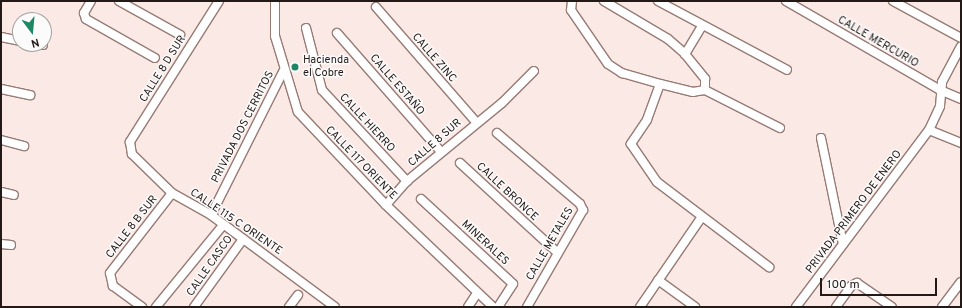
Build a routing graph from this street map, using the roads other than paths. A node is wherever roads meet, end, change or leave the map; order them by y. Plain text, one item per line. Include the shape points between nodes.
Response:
1 (91, 1) edge
2 (119, 1) edge
3 (219, 1) edge
4 (275, 1) edge
5 (572, 1) edge
6 (604, 1) edge
7 (658, 1) edge
8 (786, 1) edge
9 (893, 1) edge
10 (376, 8) dead end
11 (702, 26) junction
12 (306, 28) dead end
13 (336, 33) dead end
14 (180, 35) dead end
15 (1, 37) edge
16 (961, 38) edge
17 (12, 39) edge
18 (961, 47) edge
19 (685, 54) junction
20 (155, 58) dead end
21 (284, 70) junction
22 (534, 70) dead end
23 (787, 70) dead end
24 (660, 84) junction
25 (1, 89) edge
26 (705, 90) junction
27 (940, 90) junction
28 (30, 95) dead end
29 (961, 99) edge
30 (476, 122) junction
31 (780, 128) dead end
32 (929, 130) junction
33 (497, 133) dead end
34 (821, 138) dead end
35 (1, 140) edge
36 (961, 143) edge
37 (24, 146) dead end
38 (130, 149) joint
39 (441, 152) junction
40 (460, 163) dead end
41 (407, 181) junction
42 (1, 192) edge
43 (172, 193) junction
44 (14, 195) dead end
45 (422, 199) dead end
46 (386, 205) junction
47 (211, 215) junction
48 (702, 218) junction
49 (223, 225) junction
50 (243, 239) junction
51 (1, 244) edge
52 (843, 244) junction
53 (11, 246) dead end
54 (558, 253) junction
55 (769, 267) dead end
56 (658, 280) junction
57 (961, 282) edge
58 (477, 293) junction
59 (298, 294) dead end
60 (142, 307) edge
61 (156, 307) edge
62 (194, 307) edge
63 (289, 307) edge
64 (335, 307) edge
65 (468, 307) edge
66 (493, 307) edge
67 (498, 307) edge
68 (527, 307) edge
69 (640, 307) edge
70 (695, 307) edge
71 (796, 307) edge
72 (836, 307) edge
73 (892, 307) edge
74 (942, 307) edge

1 - 20 street via 85,17
2 - 14 street
3 - 38 street, CALLE 8 D SUR via 130,142
4 - 21 street, CALLE 117 ORIENTE via 275,36
5 - 24 street via 571,10 614,70
6 - 19 street via 668,39
7 - 11 street
8 - 27 street, CALLE MERCURIO
9 - 16 street
10 - 30 street, CALLE ZINC
11 - 19 street
11 - 23 street
12 - 41 street, CALLE HIERRO via 322,90
13 - 39 street, CALLE ESTAÑO
15 - 17 street
18 - 27 street
19 - 26 street via 706,79
21 - 46 street, CALLE 117 ORIENTE via 301,116
21 - 47 street, PRIVADA DOS CERRITOS
22 - 30 street, CALLE 8 SUR via 502,103
24 - 26 street via 693,92
24 - 48 street via 648,120 631,144 657,182
25 - 28 street
26 - 31 street
27 - 29 street, CALLE MERCURIO
27 - 32 street, PRIVADA PRIMERO DE ENERO via 940,106
30 - 39 street, CALLE 8 SUR
32 - 36 street
32 - 52 street, PRIVADA PRIMERO DE ENERO
33 - 54 street, CALLE METALES via 580,204 582,215
34 - 52 street
35 - 37 street
38 - 43 street, CALLE 115 C ORIENTE via 132,154
39 - 41 street, CALLE 8 SUR
40 - 54 street, CALLE BRONCE
41 - 46 street, CALLE 8 SUR
42 - 44 street
43 - 47 street, CALLE 115 C ORIENTE
43 - 60 street, CALLE 8 B SUR via 110,273 113,286
45 - 67 street, MINERALES via 513,284
46 - 58 street, CALLE 117 ORIENTE
47 - 49 street, CALLE 115 C ORIENTE
48 - 55 street
48 - 56 street
49 - 50 street, CALLE 115 C ORIENTE
49 - 61 street
50 - 62 street, CALLE CASCO
50 - 64 street, CALLE 115 C ORIENTE
51 - 53 street
52 - 71 street, PRIVADA PRIMERO DE ENERO
54 - 68 street, CALLE METALES
56 - 69 street
56 - 70 street
57 - 74 street
58 - 65 street
58 - 66 street, CALLE 117 ORIENTE
59 - 63 street
72 - 73 street via 851,286 857,283

